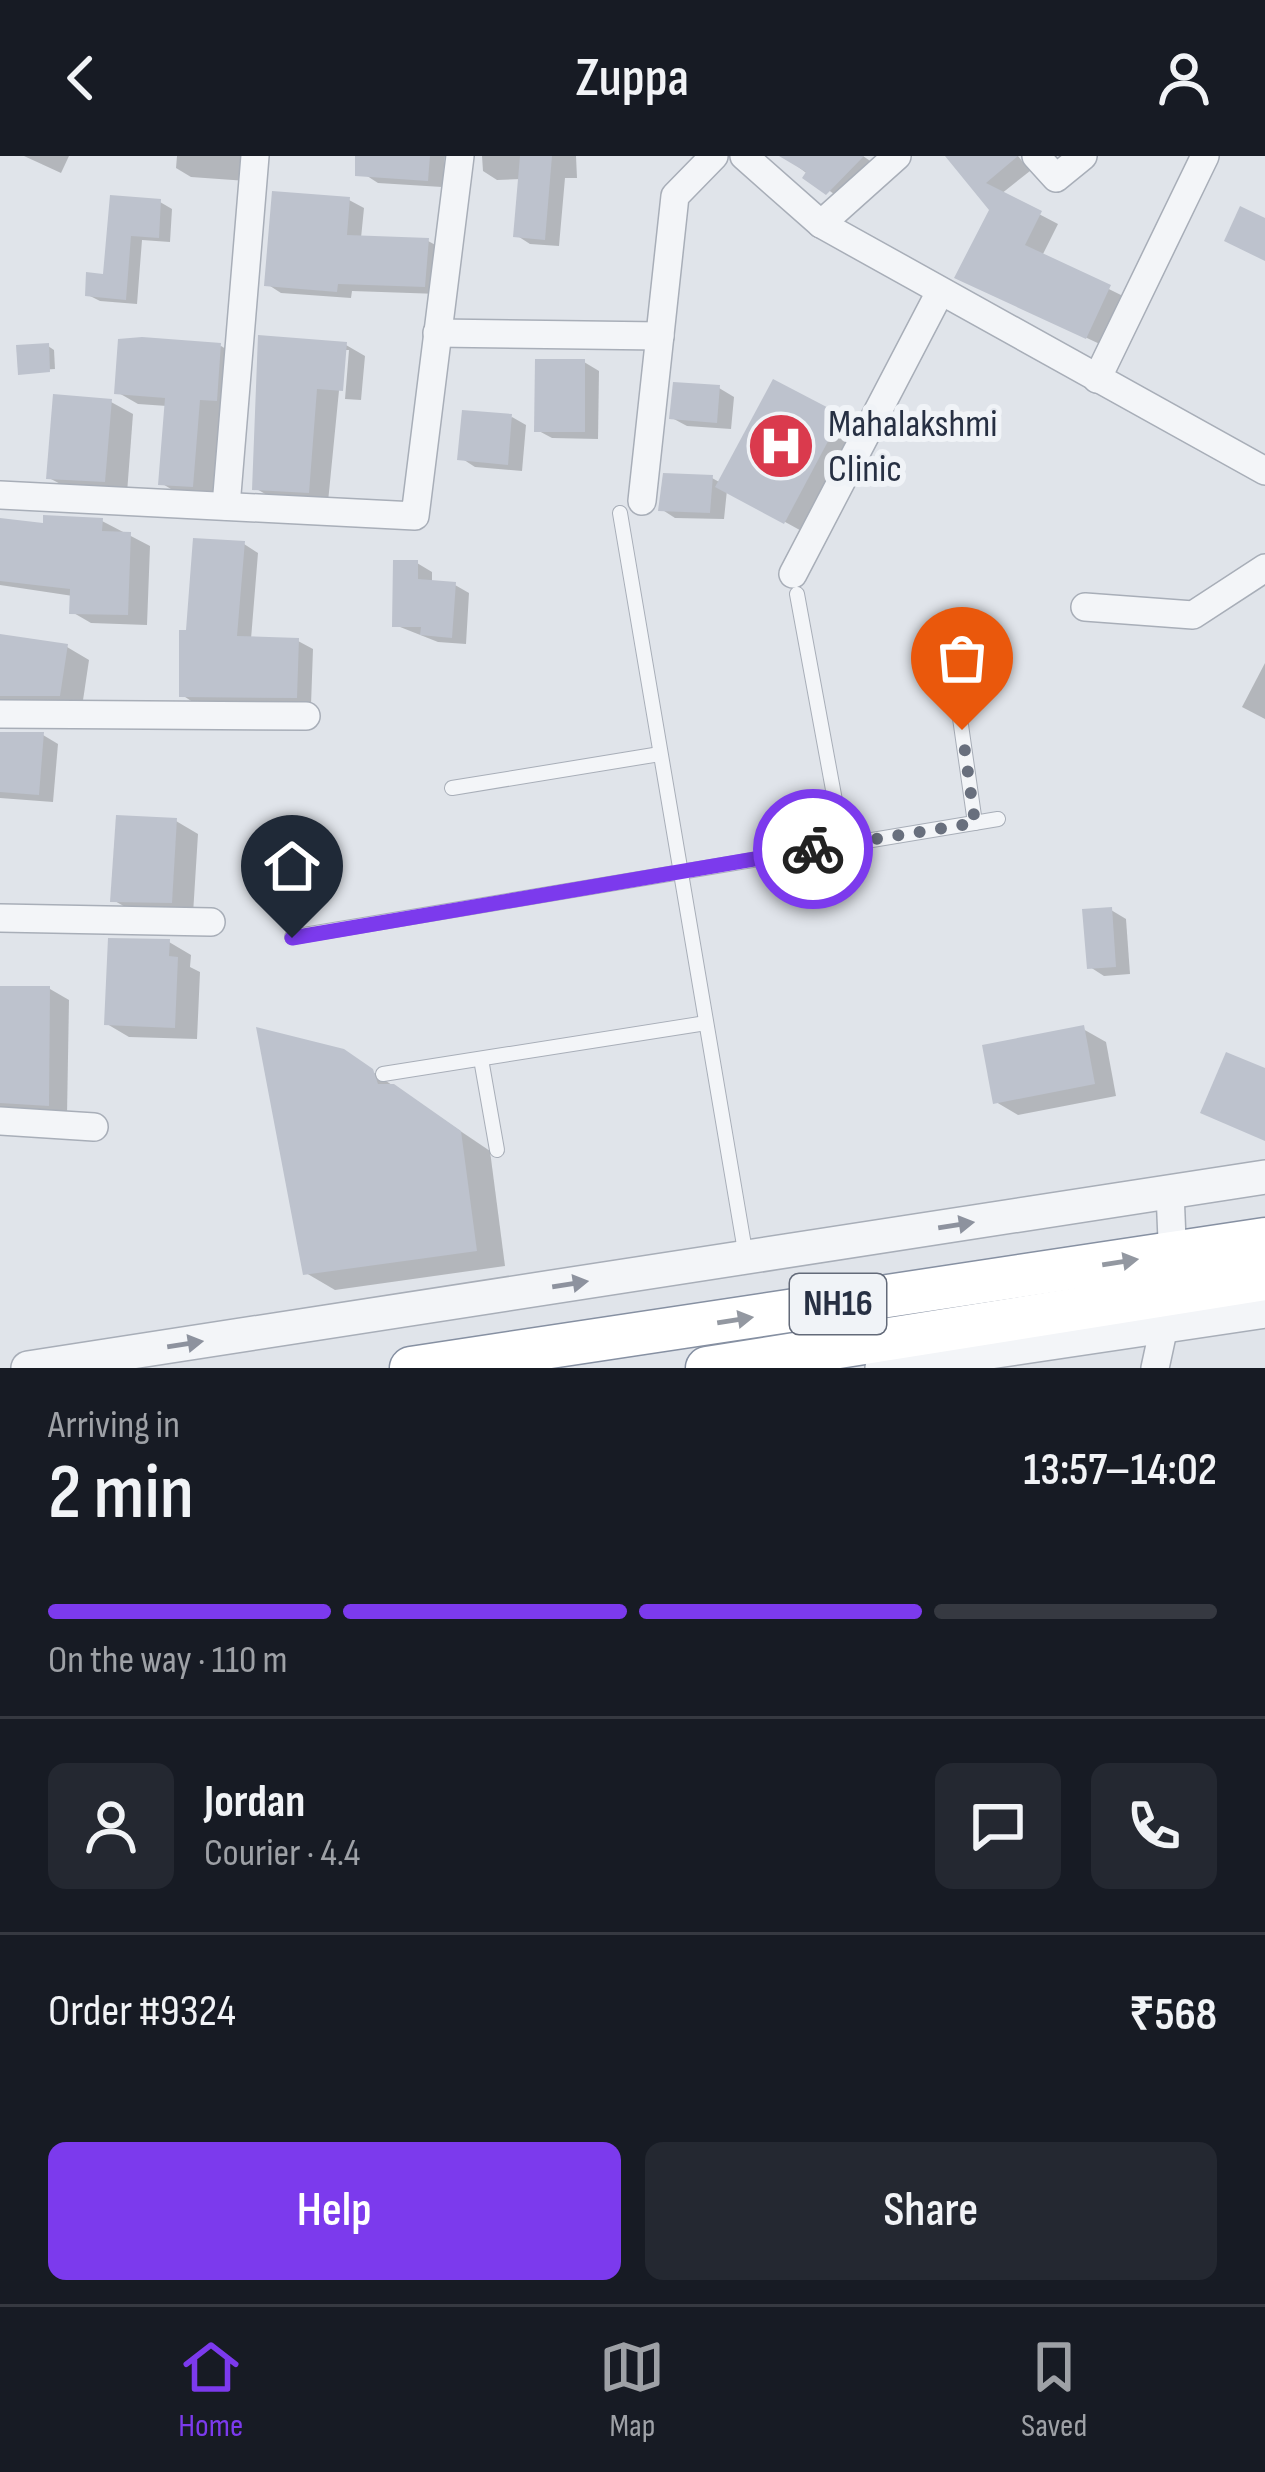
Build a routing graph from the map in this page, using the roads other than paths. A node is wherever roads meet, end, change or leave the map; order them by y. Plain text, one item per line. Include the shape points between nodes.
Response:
1 (255, 156) edge
2 (460, 156) edge
3 (714, 156) edge
4 (745, 156) edge
5 (897, 156) edge
6 (1036, 156) edge
7 (1083, 156) edge
8 (1205, 156) edge
9 (821, 224) junction
10 (940, 292) junction
11 (437, 332) junction
12 (660, 336) junction
13 (1097, 379) junction
14 (1265, 471) edge
15 (0, 495) edge
16 (226, 506) junction
17 (631, 507) joint
18 (1265, 568) edge
19 (795, 584) joint
20 (1085, 607) dead end
21 (955, 683) dead end
22 (0, 714) edge
23 (306, 716) dead end
24 (661, 754) junction
25 (452, 788) dead end
26 (998, 819) dead end
27 (975, 823) junction
28 (843, 844) junction
29 (681, 870) junction
30 (0, 918) edge
31 (211, 922) dead end
32 (292, 938) dead end
33 (706, 1022) junction
34 (481, 1059) junction
35 (383, 1074) dead end
36 (0, 1121) edge
37 (94, 1127) dead end
38 (497, 1150) dead end
39 (1265, 1177) edge
40 (1170, 1192) junction
41 (1265, 1239) edge
42 (746, 1257) junction
43 (1265, 1279) edge
44 (1170, 1291) junction
45 (1265, 1311) edge
46 (28, 1368) edge
47 (411, 1368) edge
48 (706, 1368) edge
49 (882, 1368) edge
50 (1155, 1368) edge

1 - 16 street
2 - 11 street
3 - 12 street via 675,196
4 - 9 street
5 - 9 street
6 - 7 street via 1056,178
8 - 13 street
9 - 10 street
10 - 13 street
10 - 19 street
11 - 12 street
11 - 16 street via 415,516
12 - 17 street
13 - 14 street
15 - 16 street
17 - 24 lane
18 - 20 street via 1193,615
19 - 28 lane
21 - 27 lane
22 - 23 street
24 - 25 lane
24 - 29 lane
26 - 27 lane
27 - 28 lane
28 - 29 lane
29 - 32 lane
29 - 33 lane
30 - 31 street
33 - 34 lane
33 - 42 lane
34 - 35 lane
34 - 38 lane
36 - 37 street
39 - 40 street
42 -> 40 street
40 - 44 street
41 - 44 highway, NH16
46 -> 42 street
43 - 44 highway, NH16
44 - 45 street
47 -> 44 highway, NH16
44 - 48 highway, NH16
44 - 49 street
44 - 50 street

